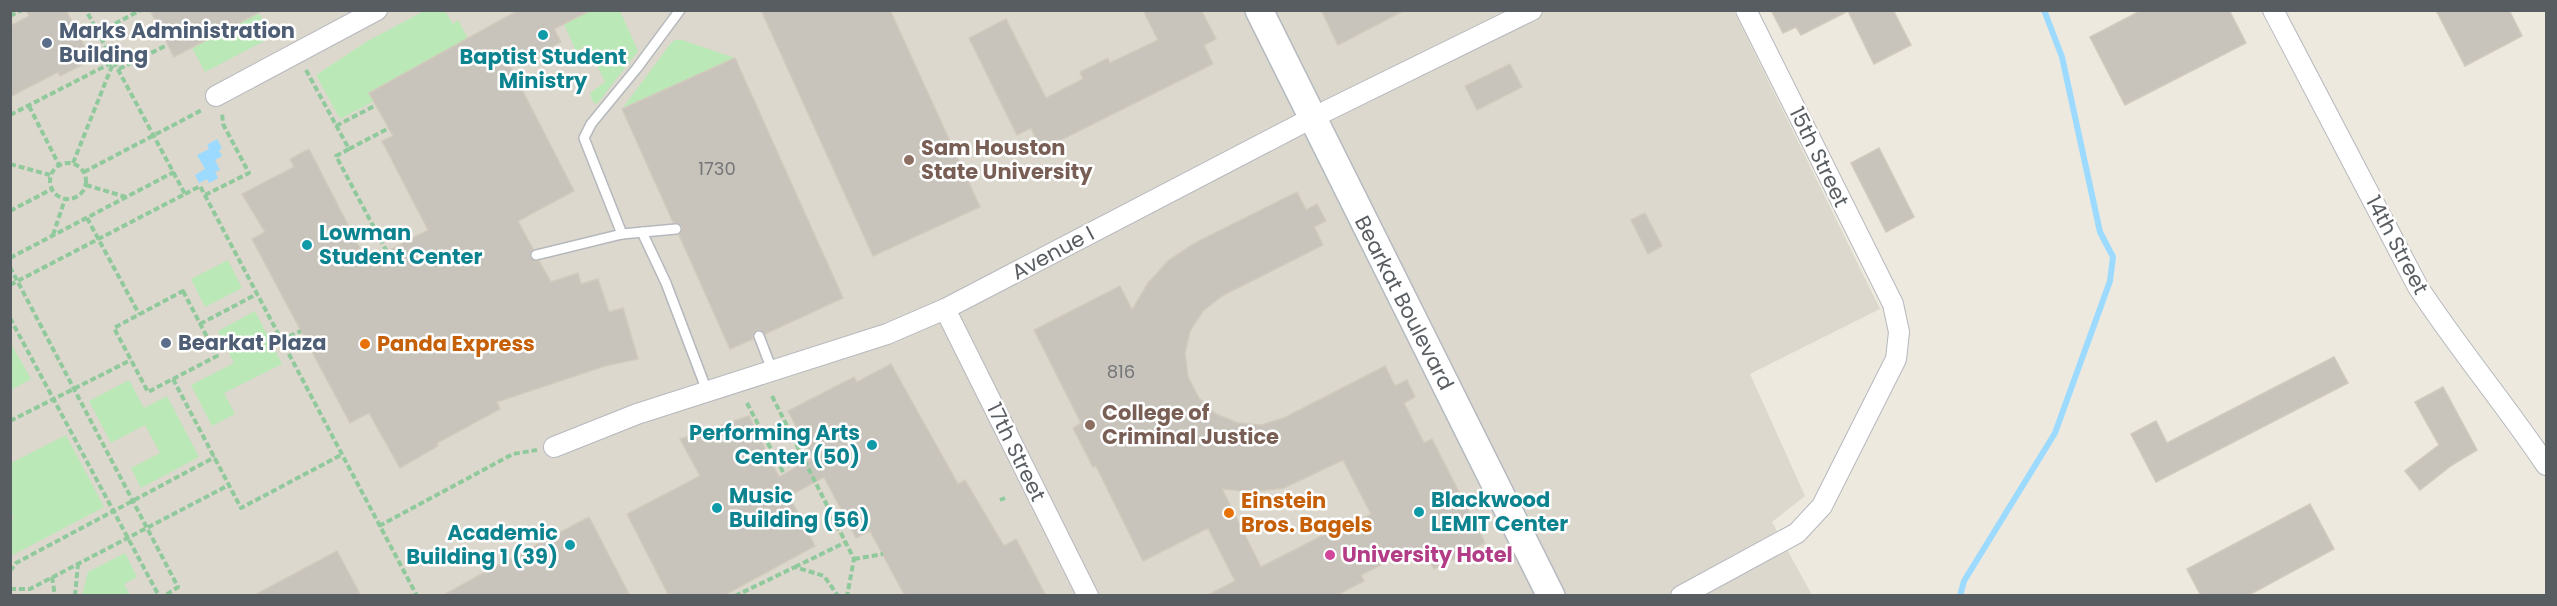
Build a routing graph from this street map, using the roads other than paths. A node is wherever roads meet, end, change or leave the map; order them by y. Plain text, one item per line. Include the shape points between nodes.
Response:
1 (377, 10) edge
2 (680, 10) edge
3 (1259, 10) edge
4 (1532, 10) edge
5 (1746, 10) edge
6 (2273, 10) edge
7 (213, 107) road end
8 (1312, 118) junction
9 (676, 229) dead end
10 (642, 232) junction
11 (622, 234) junction
12 (536, 255) dead end
13 (945, 309) junction
14 (759, 336) dead end
15 (772, 370) junction
16 (707, 391) junction
17 (554, 447) road end
18 (2547, 465) edge
19 (1088, 596) edge
20 (1551, 596) edge
21 (1681, 596) edge

1 - 7 street
2 - 11 lane via 584,138
3 - 8 street, Bearkat Boulevard
4 - 8 street, Avenue I
5 - 21 street, 15th Street via 1893,304 1899,332 1896,359 1822,506 1797,533
6 - 18 street, 14th Street via 2418,287
8 - 13 street, Avenue I
8 - 20 street, Bearkat Boulevard
9 - 10 lane
10 - 11 lane
10 - 16 lane
11 - 12 lane
13 - 15 street, Avenue I via 887,333
13 - 19 street, 17th Street
14 - 15 lane
15 - 16 street, Avenue I
16 - 17 street, Avenue I

